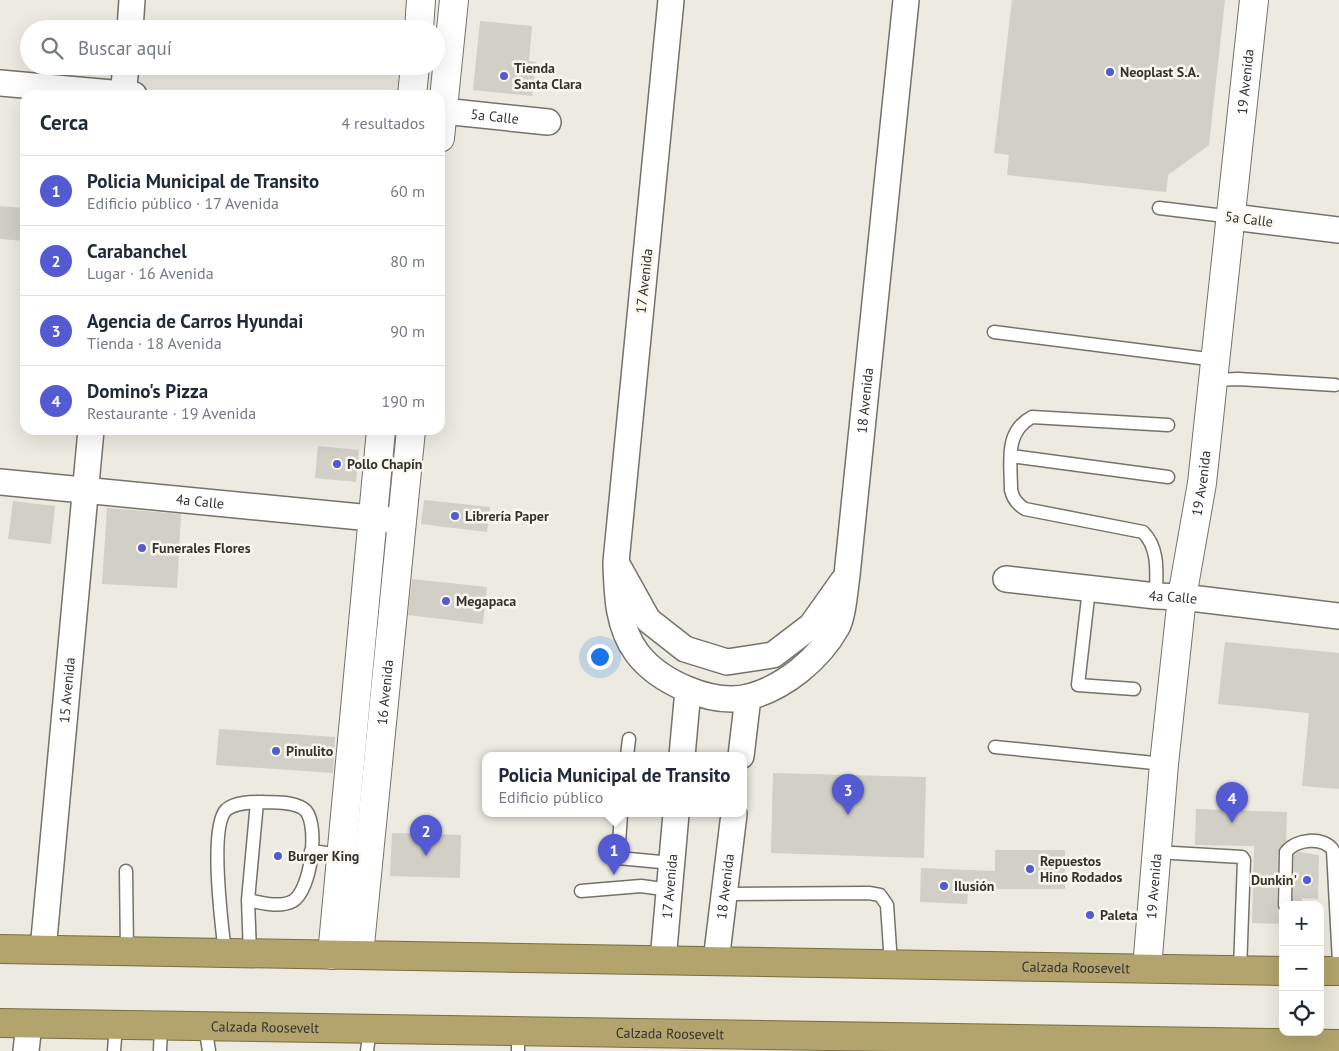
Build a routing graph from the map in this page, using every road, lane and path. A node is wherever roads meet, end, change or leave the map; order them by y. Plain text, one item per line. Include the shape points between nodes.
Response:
1 (132, 0) edge
2 (422, 0) edge
3 (454, 0) edge
4 (671, 0) edge
5 (906, 0) edge
6 (1254, 0) edge
7 (131, 20) edge
8 (420, 20) edge
9 (126, 75) edge
10 (414, 75) edge
11 (0, 83) edge
12 (74, 90) edge
13 (127, 90) edge
14 (413, 90) edge
15 (445, 91) edge
16 (445, 111) edge
17 (548, 122) dead end
18 (1159, 208) dead end
19 (1232, 217) junction
20 (1339, 230) edge
21 (994, 332) dead end
22 (1215, 370) junction
23 (1334, 385) dead end
24 (1168, 424) dead end
25 (90, 435) edge
26 (381, 435) edge
27 (411, 435) edge
28 (1011, 456) junction
29 (1168, 476) dead end
30 (0, 482) edge
31 (85, 490) junction
32 (373, 517) junction
33 (402, 521) junction
34 (616, 562) junction
35 (847, 575) junction
36 (1006, 579) dead end
37 (1089, 589) junction
38 (1169, 596) junction
39 (1339, 616) edge
40 (1134, 689) dead end
41 (688, 690) junction
42 (748, 697) junction
43 (629, 739) dead end
44 (995, 747) dead end
45 (627, 752) edge
46 (682, 752) edge
47 (741, 752) edge
48 (1164, 764) junction
49 (257, 802) junction
50 (621, 817) edge
51 (676, 817) edge
52 (734, 817) edge
53 (311, 851) junction
54 (1156, 852) junction
55 (341, 854) junction
56 (672, 864) junction
57 (126, 871) dead end
58 (670, 890) junction
59 (581, 891) dead end
60 (724, 894) junction
61 (248, 900) junction
62 (1285, 901) edge
63 (0, 949) edge
64 (43, 950) junction
65 (127, 952) junction
66 (238, 953) junction
67 (332, 955) junction
68 (359, 955) junction
69 (663, 960) junction
70 (716, 961) junction
71 (1339, 963) edge
72 (891, 964) junction
73 (1147, 968) junction
74 (1240, 970) junction
75 (1279, 970) edge
76 (1324, 971) edge
77 (1339, 971) edge
78 (0, 1023) edge
79 (29, 1024) junction
80 (115, 1038) edge
81 (161, 1038) edge
82 (207, 1039) edge
83 (369, 1040) edge
84 (518, 1041) edge
85 (885, 1044) edge
86 (1339, 1044) edge
87 (951, 1045) edge
88 (1040, 1045) edge
89 (1139, 1046) edge
90 (1188, 1046) edge
91 (1265, 1047) edge
92 (26, 1051) edge

1 - 7 street
2 - 8 main road
3 - 15 main road
4 - 34 street, 17 Avenida
5 - 35 street, 18 Avenida
6 - 19 main road, 19 Avenida
9 - 13 street
10 - 14 main road
11 - 12 street
16 - 17 street, 5a Calle
18 - 19 lane, 5a Calle
19 - 20 street, 5a Calle
19 - 22 main road, 19 Avenida
21 - 22 lane
22 - 23 lane via 1238,379
22 - 38 main road, 19 Avenida via 1202,483
24 - 28 lane via 1032,417 1021,423 1016,431
25 - 31 street, 15 Avenida
26 - 32 main road, 16 Avenida
27 - 33 main road, 16 Avenida
28 - 29 lane
28 - 38 lane via 1012,497 1018,505 1143,532 1153,546
30 - 31 street, 4a Calle
31 - 32 street, 4a Calle
31 - 64 street, 15 Avenida
32 - 33 street, 4a Calle
32 - 55 main road, 16 Avenida
33 - 68 main road, 16 Avenida
34 - 35 street via 648,620 685,649 727,662 773,655 810,626
34 - 41 street, 17 Avenida via 618,610 637,652 660,676
35 - 42 street, 18 Avenida via 838,626 810,662 780,683
36 - 37 street, 4a Calle
37 - 38 street, 4a Calle
37 - 40 lane via 1078,685
38 - 39 street, 4a Calle
38 - 48 main road, 19 Avenida
41 - 42 street, 17 Avenida via 719,697
41 - 46 street
42 - 47 street
43 - 45 lane
44 - 48 lane
48 - 54 main road, 19 Avenida
49 - 53 lane via 301,806 308,813 311,825
49 - 61 lane
49 - 66 lane via 236,804 220,820 218,890
50 - 56 lane via 618,858
51 - 56 street, 17 Avenida
52 - 60 street, 18 Avenida
53 - 55 lane
53 - 61 lane via 303,890 294,900 283,904
54 - 73 main road, 19 Avenida
54 - 74 lane via 1242,857
55 - 67 main road, 16 Avenida
56 - 58 street, 17 Avenida
57 - 65 lane
58 - 59 lane via 640,886
58 - 69 street, 17 Avenida
60 - 70 street, 18 Avenida
60 - 72 lane via 869,893 880,896 887,905
61 - 66 lane
62 - 71 lane via 1286,852 1298,843 1328,843 1333,850
63 - 64 highway, Calzada Roosevelt
64 - 65 highway, Calzada Roosevelt
65 - 66 highway, Calzada Roosevelt
66 - 67 highway, Calzada Roosevelt
67 - 68 highway, Calzada Roosevelt
68 - 69 highway, Calzada Roosevelt
69 - 70 highway, Calzada Roosevelt
70 - 72 highway, Calzada Roosevelt
72 - 73 highway, Calzada Roosevelt
73 - 74 highway, Calzada Roosevelt
74 - 75 highway, Calzada Roosevelt
76 - 77 highway
78 - 79 highway, Calzada Roosevelt
79 - 80 highway, Calzada Roosevelt
79 - 92 street
80 - 81 highway, Calzada Roosevelt
81 - 82 highway, Calzada Roosevelt
82 - 83 highway, Calzada Roosevelt
83 - 84 highway, Calzada Roosevelt
84 - 85 highway, Calzada Roosevelt
85 - 87 highway, Calzada Roosevelt
86 - 91 highway, Calzada Roosevelt
87 - 88 highway, Calzada Roosevelt
88 - 89 highway, Calzada Roosevelt
89 - 90 highway, Calzada Roosevelt
90 - 91 highway, Calzada Roosevelt

